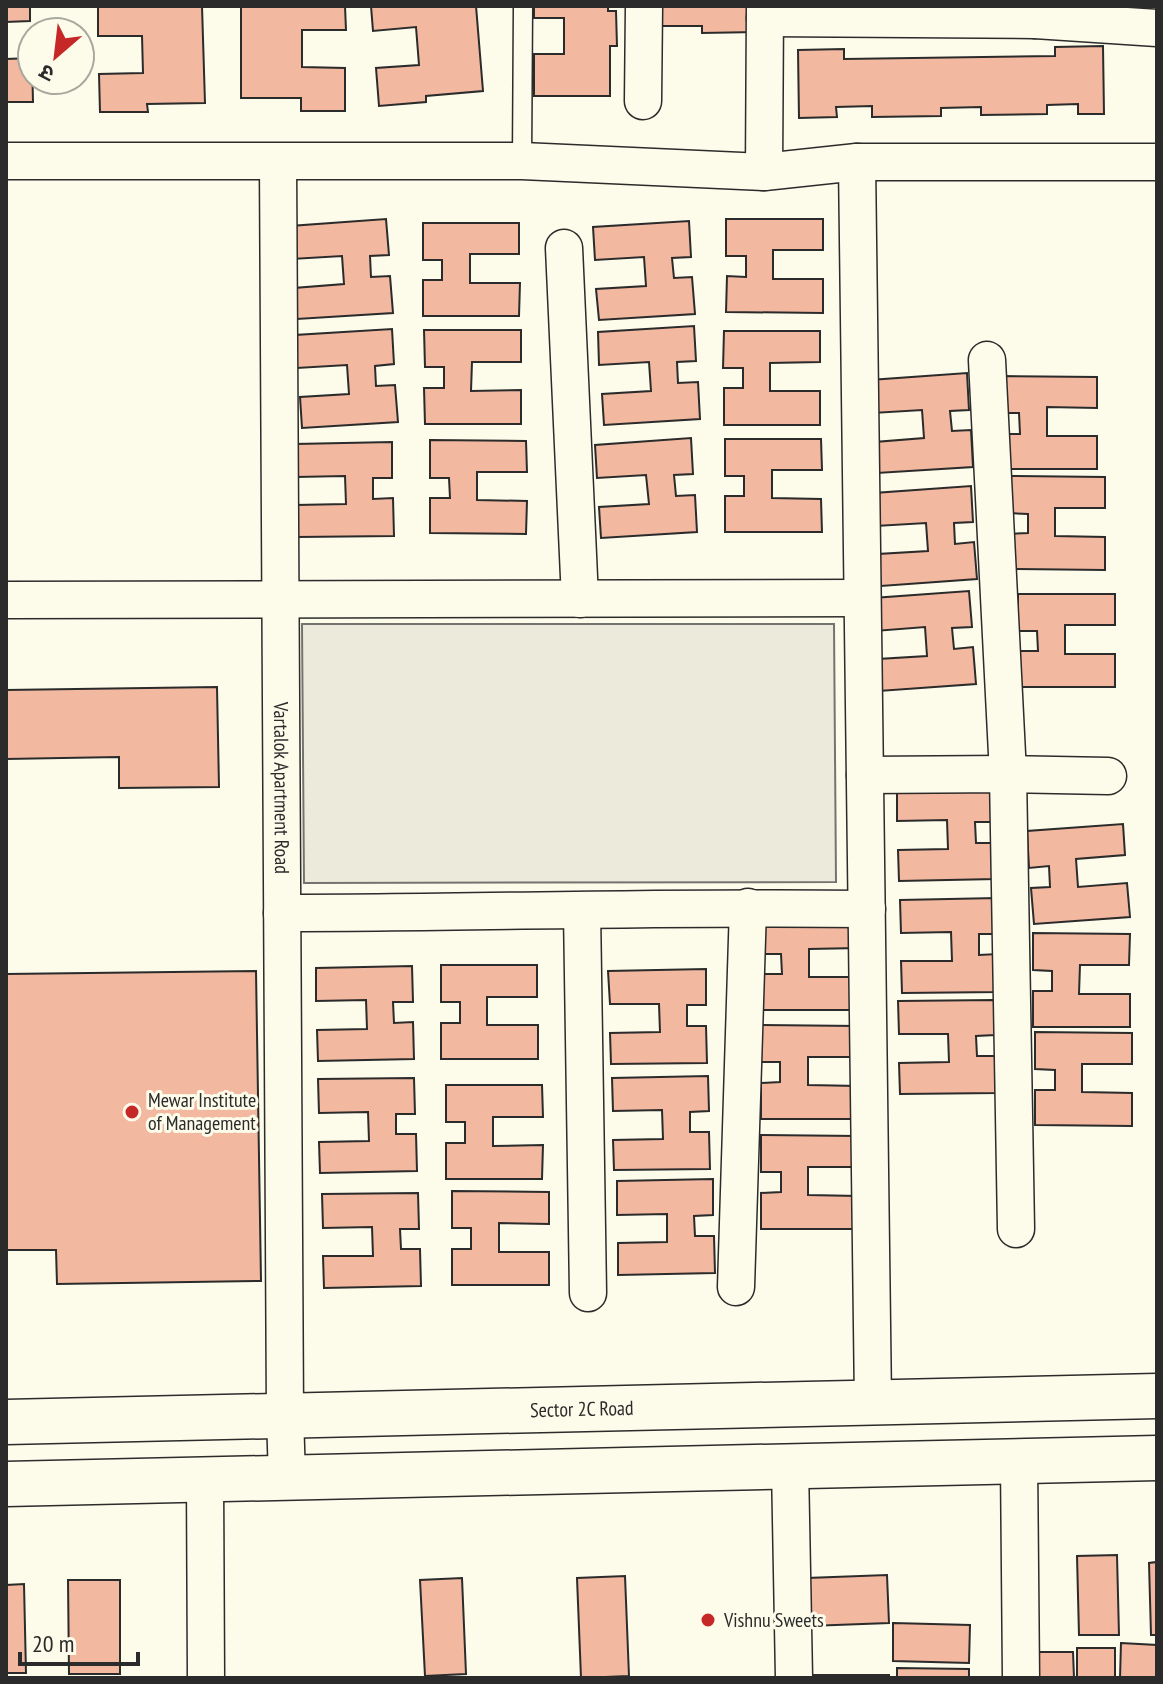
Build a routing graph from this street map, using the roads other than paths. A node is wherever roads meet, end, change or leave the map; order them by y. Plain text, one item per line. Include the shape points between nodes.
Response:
1 (523, 6) edge
2 (644, 6) edge
3 (765, 12) edge
4 (1038, 13) edge
5 (1157, 28) edge
6 (643, 101) dead end
7 (6, 161) edge
8 (522, 161) junction
9 (278, 162) junction
10 (857, 162) junction
11 (1157, 162) edge
12 (764, 172) junction
13 (564, 248) dead end
14 (987, 360) dead end
15 (862, 598) junction
16 (280, 599) junction
17 (580, 599) junction
18 (6, 600) edge
19 (1008, 774) junction
20 (865, 775) junction
21 (1108, 776) dead end
22 (748, 907) junction
23 (867, 909) junction
24 (582, 911) junction
25 (282, 913) junction
26 (1016, 1229) dead end
27 (736, 1287) dead end
28 (588, 1293) dead end
29 (1157, 1396) edge
30 (873, 1403) junction
31 (598, 1409) junction
32 (285, 1416) junction
33 (6, 1422) edge
34 (1157, 1458) edge
35 (1019, 1461) junction
36 (790, 1466) junction
37 (599, 1471) junction
38 (287, 1478) junction
39 (205, 1479) junction
40 (6, 1484) edge
41 (206, 1678) edge
42 (794, 1678) edge
43 (1021, 1678) edge

1 - 8 lane
2 - 6 street
3 - 4 street
3 - 12 street
4 - 5 street
7 - 9 street
8 - 9 street
8 - 12 street
9 - 16 street, Vartalok Apartment Road
10 - 11 street
10 - 12 street
10 - 15 street
13 - 17 street
14 - 19 street
15 - 17 street
15 - 20 street
16 - 17 street
16 - 18 street
16 - 25 street, Vartalok Apartment Road
19 - 20 street
19 - 21 street
19 - 26 street
20 - 23 street
22 - 23 street
22 - 24 street
22 - 27 street
23 - 30 street
24 - 25 street
24 - 28 street
25 - 32 street, Vartalok Apartment Road
29 - 30 street, Sector 2C Road
30 - 31 street, Sector 2C Road
31 - 32 street, Sector 2C Road
31 - 37 street
32 - 33 street, Sector 2C Road
32 - 38 street, Vartalok Apartment Road
34 - 35 street
35 - 36 street
35 - 43 street
36 - 37 street
36 - 42 street
37 - 38 street
38 - 39 street
39 - 40 street
39 - 41 street

